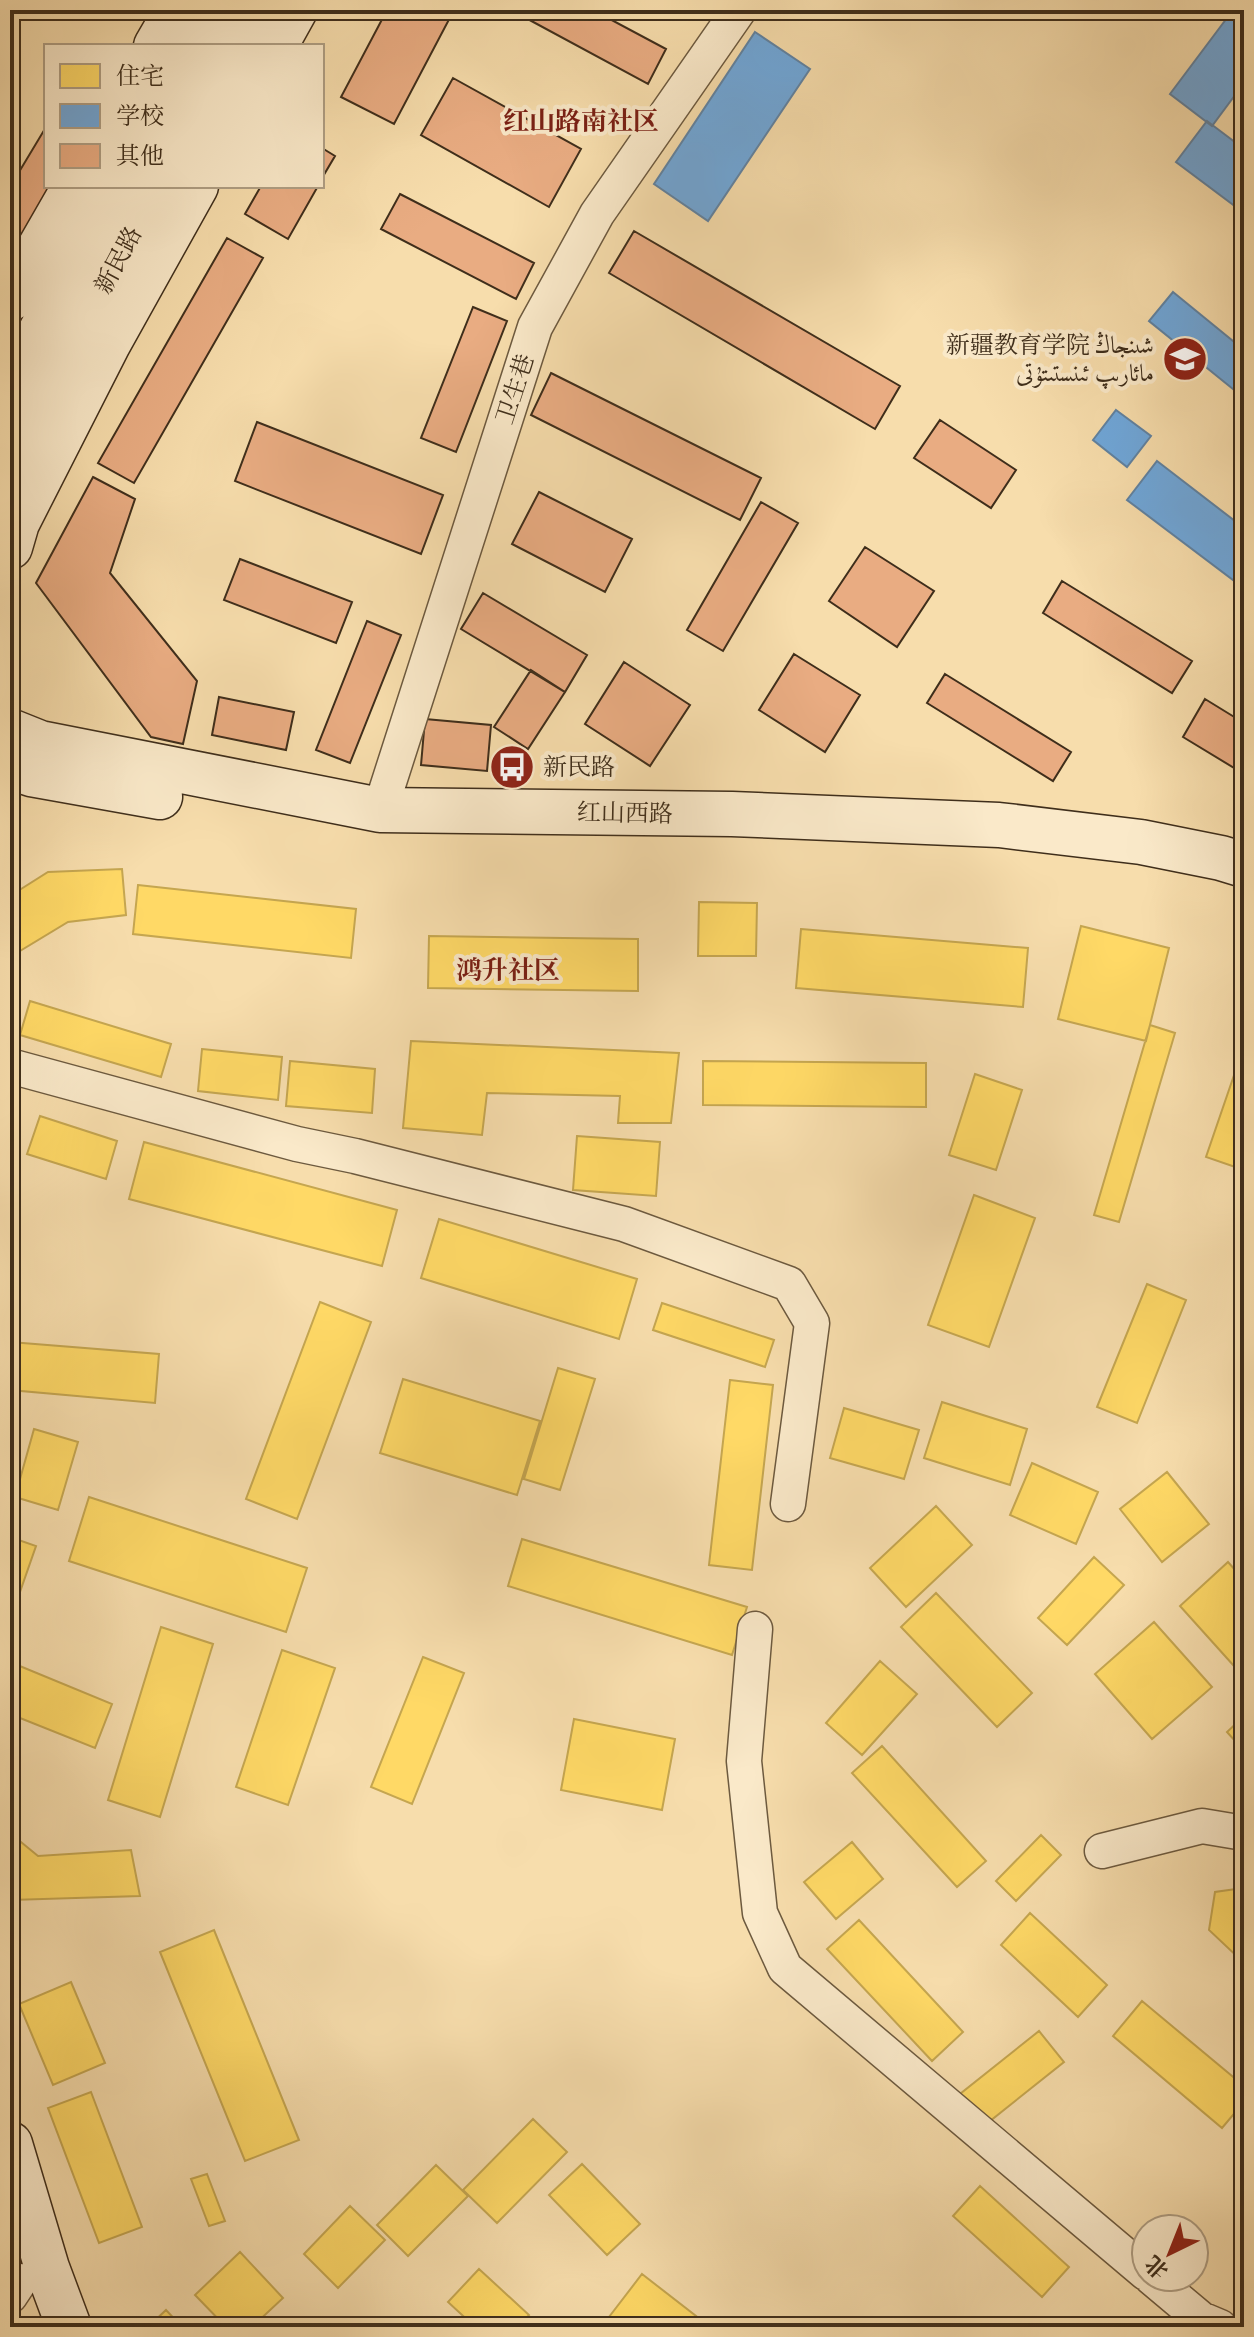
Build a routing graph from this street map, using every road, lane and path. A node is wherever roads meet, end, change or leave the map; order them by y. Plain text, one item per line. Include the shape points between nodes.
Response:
1 (177, 10) edge
2 (216, 10) edge
3 (259, 10) edge
4 (295, 10) edge
5 (739, 10) edge
6 (157, 44) edge
7 (196, 44) edge
8 (238, 44) edge
9 (276, 44) edge
10 (74, 188) edge
11 (118, 188) edge
12 (157, 188) edge
13 (195, 188) edge
14 (10, 299) edge
15 (10, 388) edge
16 (10, 460) edge
17 (10, 547) edge
18 (10, 731) edge
19 (10, 767) edge
20 (380, 810) junction
21 (1244, 865) edge
22 (1244, 885) edge
23 (10, 1066) edge
24 (788, 1504) dead end
25 (755, 1629) dead end
26 (1244, 1833) edge
27 (1102, 1851) dead end
28 (10, 2144) edge
29 (1130, 2259) edge
30 (13, 2274) edge
31 (1170, 2293) edge
32 (39, 2327) edge
33 (69, 2327) edge
34 (1220, 2327) edge

1 - 6 main road
2 - 7 main road
3 - 8 main road
4 - 9 main road
5 - 20 street, 卫生巷 via 597,214 535,327
10 - 14 main road
11 - 15 main road, 新民路
12 - 16 main road, 新民路
13 - 17 main road via 108,344 17,523
18 - 20 main road, 红山西路 via 40,743
19 - 22 main road, 红山西路 via 374,834 1002,853 1207,876
20 - 21 main road, 红山西路 via 732,814 999,825 1141,842
23 - 24 street via 297,1144 624,1224 789,1284 812,1323
25 - 29 street via 744,1761 760,1913 785,1968
26 - 27 street via 1202,1826
28 - 33 main road
30 - 32 main road
31 - 34 street via 1201,2319

